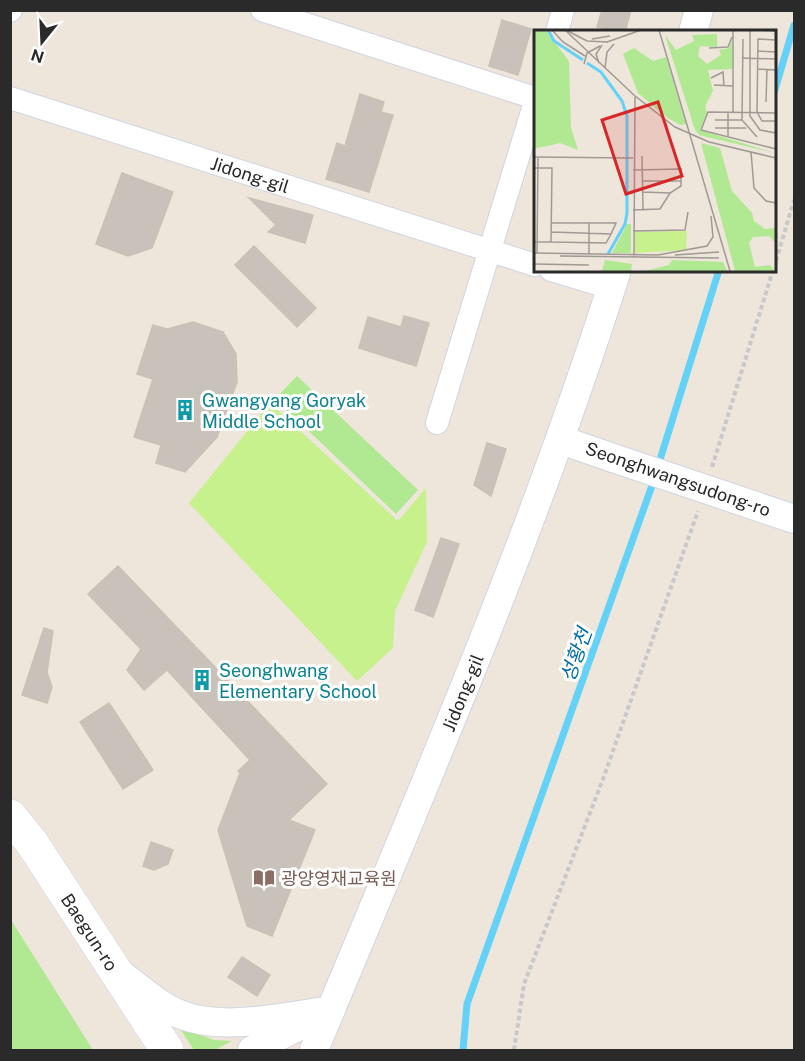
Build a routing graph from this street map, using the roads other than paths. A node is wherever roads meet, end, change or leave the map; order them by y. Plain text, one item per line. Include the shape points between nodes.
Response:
1 (262, 10) edge
2 (563, 10) edge
3 (699, 10) edge
4 (558, 30) edge
5 (694, 30) edge
6 (10, 98) edge
7 (534, 100) edge
8 (534, 103) edge
9 (489, 251) junction
10 (534, 265) edge
11 (565, 272) edge
12 (614, 279) edge
13 (437, 423) dead end
14 (561, 440) junction
15 (795, 519) edge
16 (10, 816) edge
17 (114, 969) junction
18 (331, 1010) junction
19 (167, 1050) edge
20 (252, 1050) edge
21 (314, 1050) edge

1 - 7 street
2 - 4 street
3 - 5 street
6 - 9 street, Jidong-gil
8 - 9 street
9 - 10 street, Jidong-gil
9 - 13 street
11 - 12 street, Jidong-gil
12 - 14 street, Jidong-gil
14 - 15 street, Seonghwangsudong-ro, bridge via 712,499
14 - 18 street, Jidong-gil
16 - 17 main road, Baegun-ro via 32,843
17 - 18 street via 168,1009 211,1022 253,1022
17 - 19 main road, Baegun-ro
18 - 20 street
18 - 21 street, Jidong-gil

